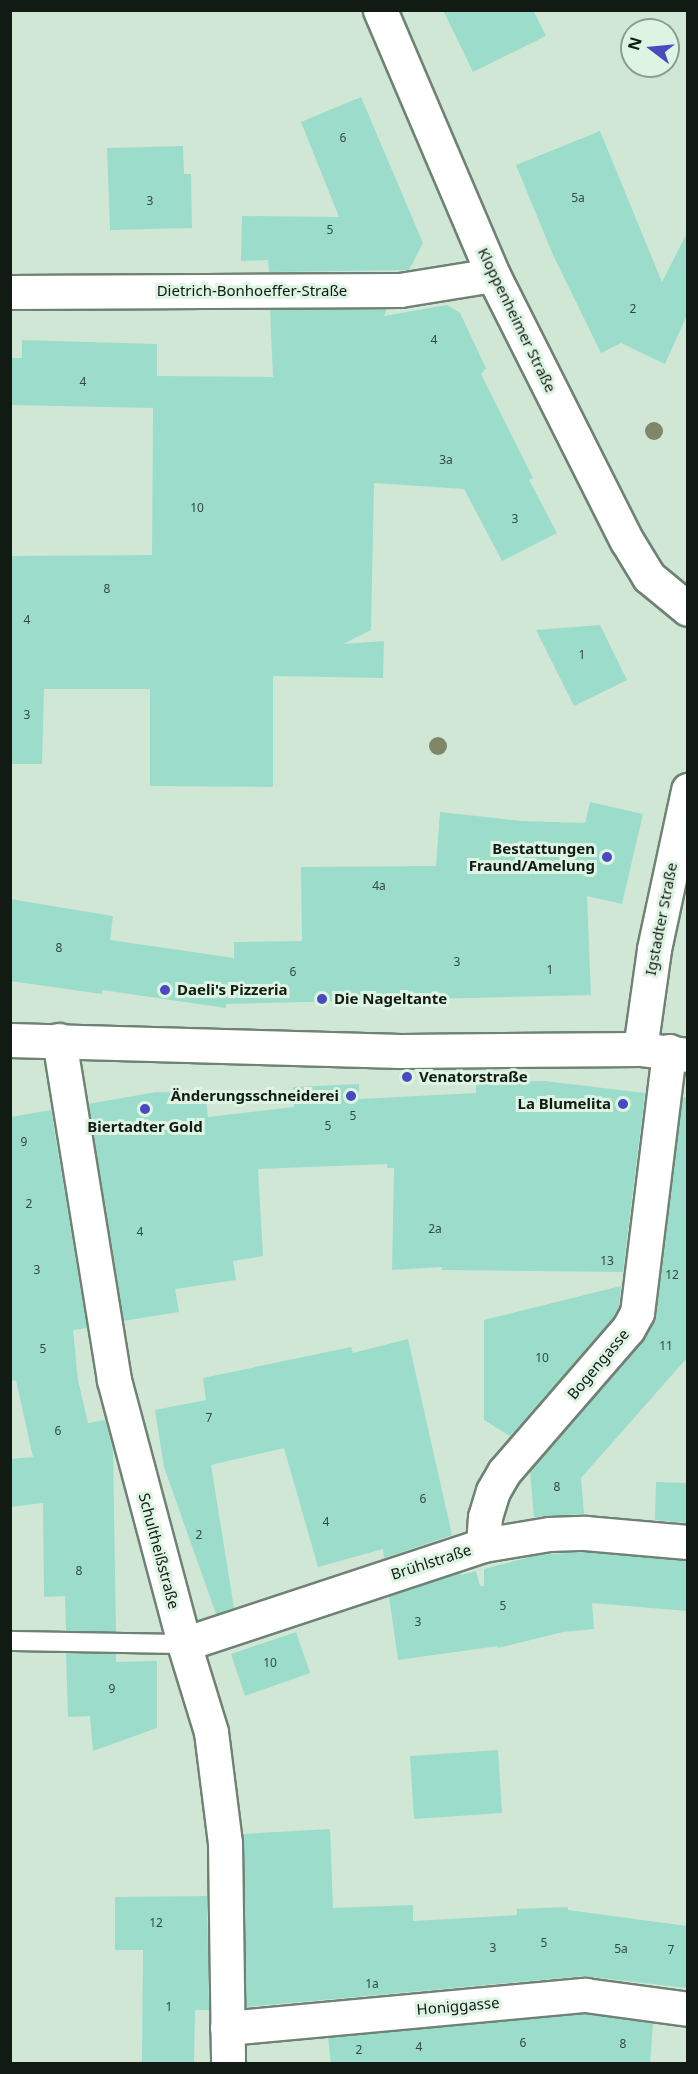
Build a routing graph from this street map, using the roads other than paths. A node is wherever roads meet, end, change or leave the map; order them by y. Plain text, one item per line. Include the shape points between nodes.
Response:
1 (380, 10) edge
2 (493, 275) junction
3 (10, 292) edge
4 (687, 609) edge
5 (687, 790) edge
6 (10, 1040) edge
7 (59, 1040) junction
8 (666, 1052) edge
9 (687, 1542) edge
10 (483, 1545) junction
11 (10, 1641) edge
12 (184, 1644) junction
13 (687, 2009) edge
14 (227, 2028) junction
15 (228, 2064) edge

1 - 2 street, Kloppenheimer Straße
2 - 3 street, Dietrich-Bonhoeffer-Straße via 400,290
2 - 4 street, Kloppenheimer Straße via 627,541 650,577
5 - 8 street, Igstadter Straße via 654,949
6 - 7 street
7 - 8 street via 401,1051
7 - 12 street, Schultheißstraße via 114,1380
8 - 10 street, Bogengasse via 637,1313 628,1329 504,1472 485,1517
9 - 10 street, Brühlstraße via 585,1533 549,1534
10 - 12 street, Brühlstraße
11 - 12 lane
12 - 14 street, Schultheißstraße via 211,1732 225,1843
13 - 14 street, Honiggasse via 585,1995
14 - 15 street, Schultheißstraße

